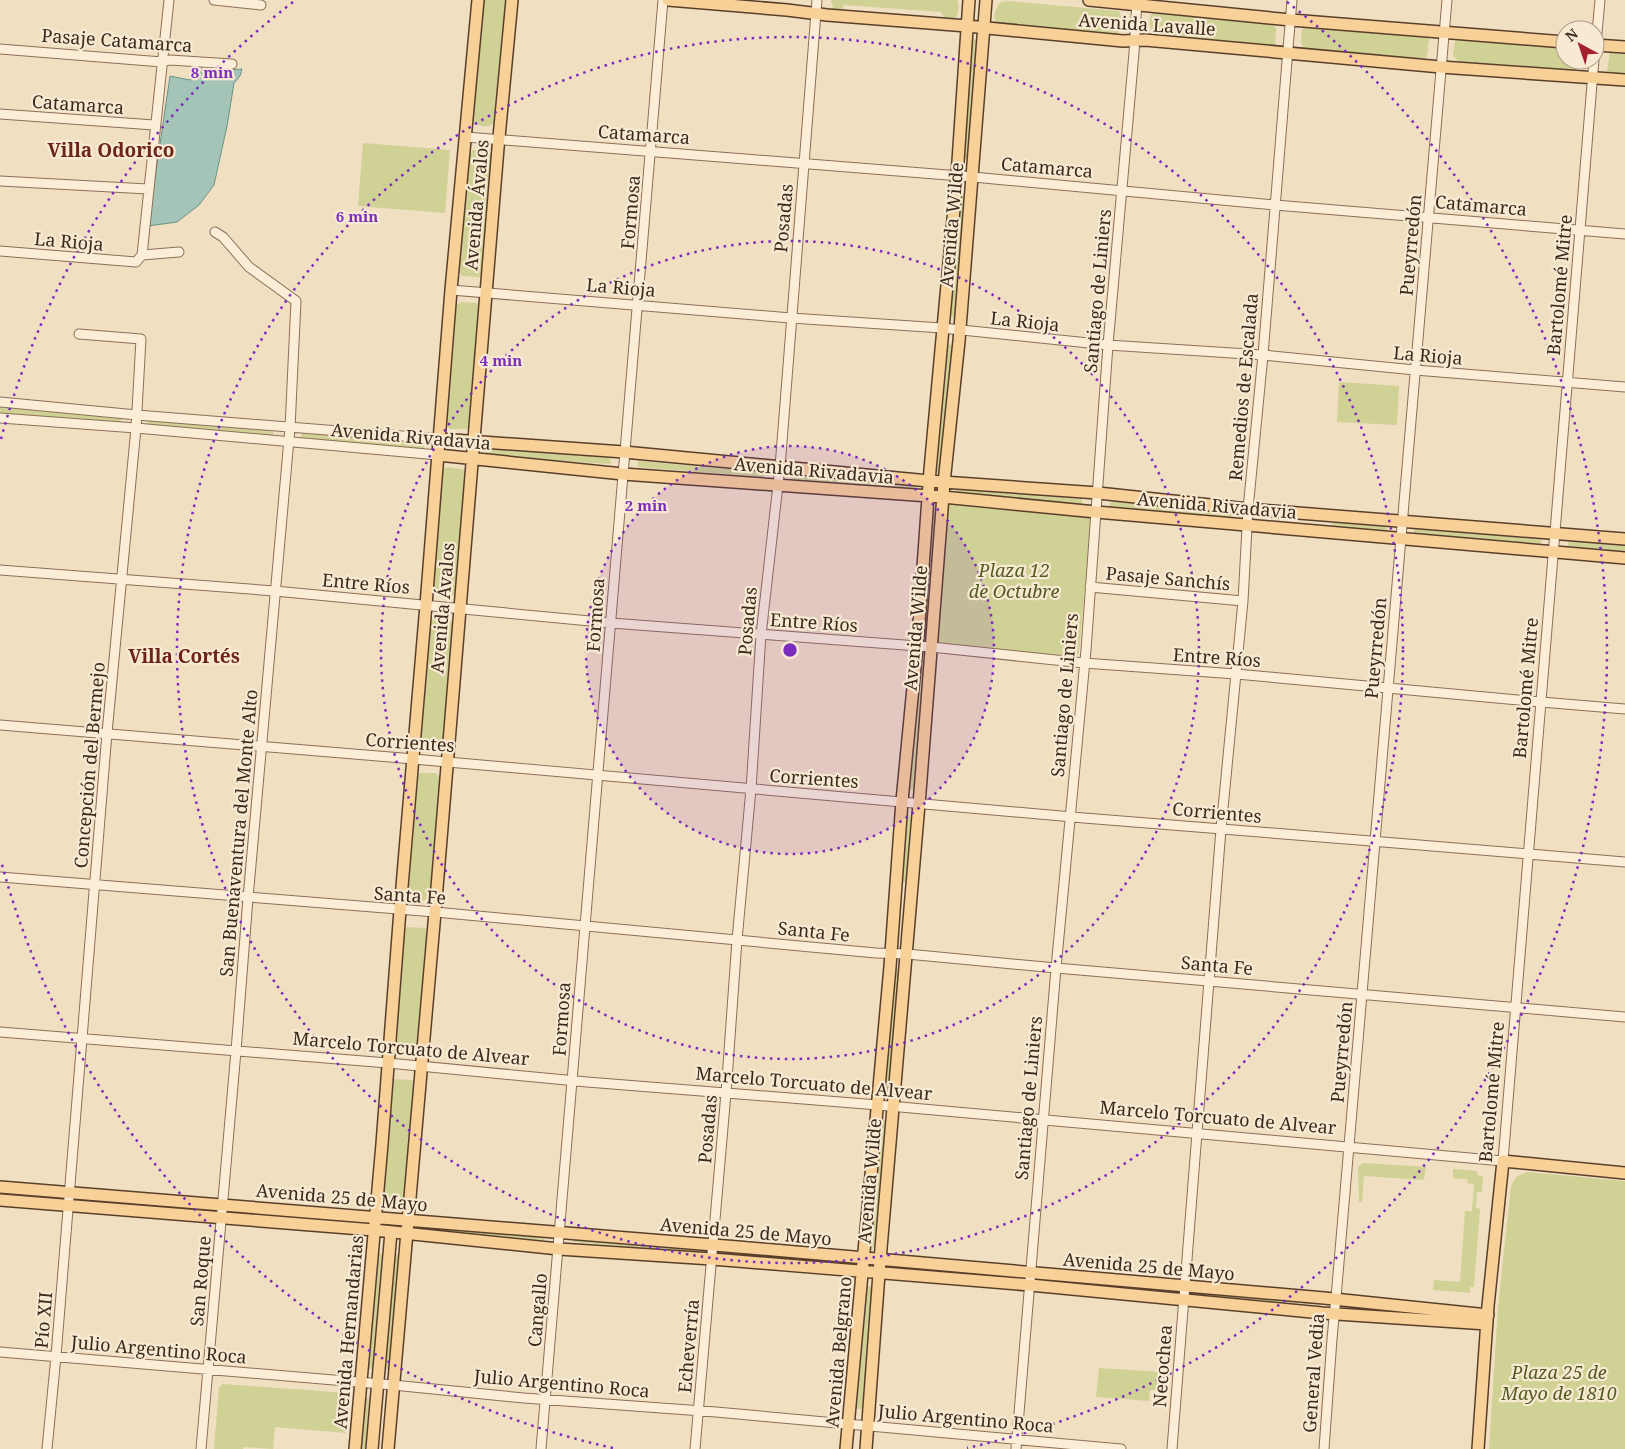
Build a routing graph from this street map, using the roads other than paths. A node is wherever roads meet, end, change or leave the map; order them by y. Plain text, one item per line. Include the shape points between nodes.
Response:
1 (169, 0) edge
2 (214, 0) edge
3 (478, 0) edge
4 (512, 0) edge
5 (664, 0) edge
6 (668, 0) edge
7 (817, 0) edge
8 (969, 0) edge
9 (986, 0) edge
10 (1089, 0) edge
11 (1292, 0) edge
12 (1447, 0) edge
13 (1600, 0) edge
14 (1137, 2) edge
15 (261, 6) dead end
16 (816, 14) junction
17 (1291, 20) junction
18 (1598, 20) edge
19 (967, 26) junction
20 (984, 28) junction
21 (1444, 32) junction
22 (1134, 40) junction
23 (1555, 41) edge
24 (1625, 47) edge
25 (1605, 48) edge
26 (0, 49) edge
27 (1288, 52) junction
28 (162, 62) junction
29 (232, 64) dead end
30 (1441, 68) junction
31 (1594, 70) edge
32 (1594, 77) junction
33 (1625, 80) edge
34 (0, 114) edge
35 (154, 125) junction
36 (466, 136) junction
37 (499, 139) junction
38 (651, 150) junction
39 (804, 163) junction
40 (957, 176) junction
41 (972, 176) junction
42 (0, 181) edge
43 (148, 189) junction
44 (1122, 190) junction
45 (1275, 205) junction
46 (1428, 217) junction
47 (1581, 231) junction
48 (215, 232) dead end
49 (1625, 234) edge
50 (0, 251) edge
51 (179, 252) dead end
52 (139, 259) junction
53 (451, 290) junction
54 (486, 292) junction
55 (637, 305) junction
56 (791, 318) junction
57 (942, 328) junction
58 (959, 330) junction
59 (79, 334) dead end
60 (1108, 345) junction
61 (1264, 355) junction
62 (1416, 370) junction
63 (1568, 381) junction
64 (1625, 386) edge
65 (0, 402) edge
66 (137, 415) junction
67 (0, 418) edge
68 (136, 428) junction
69 (290, 428) junction
70 (440, 438) junction
71 (474, 441) junction
72 (288, 442) junction
73 (624, 452) junction
74 (438, 455) junction
75 (472, 459) junction
76 (780, 467) junction
77 (623, 474) junction
78 (929, 481) junction
79 (944, 482) junction
80 (778, 484) junction
81 (1098, 493) junction
82 (928, 496) junction
83 (944, 497) junction
84 (1248, 509) junction
85 (1096, 512) junction
86 (1322, 515) junction
87 (1402, 522) junction
88 (1248, 525) junction
89 (1320, 531) junction
90 (1555, 534) junction
91 (1401, 538) junction
92 (1625, 539) edge
93 (1553, 552) junction
94 (1625, 558) edge
95 (0, 570) edge
96 (122, 580) junction
97 (1090, 587) junction
98 (274, 591) junction
99 (1243, 601) junction
100 (426, 605) junction
101 (460, 609) junction
102 (611, 623) junction
103 (762, 635) junction
104 (917, 646) junction
105 (931, 647) junction
106 (1084, 663) junction
107 (1236, 674) junction
108 (1388, 688) junction
109 (1542, 702) junction
110 (1625, 709) edge
111 (0, 725) edge
112 (107, 733) junction
113 (262, 747) junction
114 (412, 759) junction
115 (447, 761) junction
116 (599, 774) junction
117 (751, 789) junction
118 (902, 801) junction
119 (919, 803) junction
120 (1070, 816) junction
121 (1222, 829) junction
122 (1375, 841) junction
123 (1529, 854) junction
124 (1625, 862) edge
125 (0, 877) edge
126 (96, 886) junction
127 (248, 898) junction
128 (400, 910) junction
129 (435, 912) junction
130 (584, 926) junction
131 (737, 940) junction
132 (891, 954) junction
133 (907, 954) junction
134 (1056, 968) junction
135 (1209, 981) junction
136 (1362, 994) junction
137 (1516, 1008) junction
138 (1625, 1017) edge
139 (0, 1032) edge
140 (82, 1038) junction
141 (236, 1051) junction
142 (388, 1063) junction
143 (420, 1066) junction
144 (573, 1081) junction
145 (726, 1093) junction
146 (878, 1105) junction
147 (893, 1107) junction
148 (1043, 1120) junction
149 (1197, 1134) junction
150 (1349, 1147) junction
151 (1503, 1161) junction
152 (1625, 1173) edge
153 (0, 1187) edge
154 (69, 1193) junction
155 (0, 1200) edge
156 (222, 1205) junction
157 (68, 1206) junction
158 (375, 1217) junction
159 (222, 1219) junction
160 (409, 1220) junction
161 (374, 1230) junction
162 (391, 1232) junction
163 (407, 1233) junction
164 (560, 1233) junction
165 (713, 1245) junction
166 (559, 1249) junction
167 (863, 1258) junction
168 (712, 1259) junction
169 (880, 1260) junction
170 (862, 1272) junction
171 (880, 1273) junction
172 (1030, 1273) junction
173 (1030, 1285) junction
174 (1184, 1286) junction
175 (1336, 1299) junction
176 (1183, 1300) junction
177 (1334, 1314) junction
178 (1487, 1319) junction
179 (0, 1352) edge
180 (56, 1356) junction
181 (209, 1370) junction
182 (362, 1383) junction
183 (378, 1384) junction
184 (393, 1385) junction
185 (546, 1399) junction
186 (699, 1410) junction
187 (849, 1424) junction
188 (868, 1426) junction
189 (1017, 1439) junction
190 (47, 1449) edge
191 (201, 1449) edge
192 (355, 1449) edge
193 (372, 1449) edge
194 (388, 1449) edge
195 (541, 1449) edge
196 (695, 1449) edge
197 (846, 1449) edge
198 (866, 1449) edge
199 (1016, 1449) edge
200 (1121, 1449) edge
201 (1172, 1449) edge
202 (1324, 1449) edge
203 (1478, 1449) edge

1 - 28 street
2 - 15 street
3 - 36 main road, Avenida Ávalos
4 - 37 main road, Avenida Ávalos
5 - 38 street, Formosa
6 - 16 main road, Avenida Lavalle
7 - 16 street, Posadas
8 - 19 main road, Avenida Wilde
9 - 20 main road, Avenida Wilde
10 - 14 main road, Avenida Lavalle
11 - 17 street, Remedios de Escalada
12 - 21 street, Pueyrredón
13 - 18 street
14 - 17 main road, Avenida Lavalle
14 - 22 street, Santiago de Liniers
16 - 19 main road, Avenida Lavalle
16 - 39 street, Posadas
17 - 21 main road, Avenida Lavalle
17 - 27 street, Remedios de Escalada
19 - 20 main road, Avenida Lavalle
19 - 40 main road, Avenida Wilde
20 - 22 main road, Avenida Lavalle
20 - 41 main road, Avenida Wilde
21 - 23 main road, Avenida Lavalle
21 - 30 street, Pueyrredón
22 - 27 main road, Avenida Lavalle
22 - 44 street, Santiago de Liniers
24 - 25 main road
26 - 28 street, Pasaje Catamarca
27 - 30 main road, Avenida Lavalle
27 - 45 street, Remedios de Escalada
28 - 29 street, Pasaje Catamarca
28 - 35 street
30 - 32 main road, Avenida Lavalle
30 - 46 street, Pueyrredón
31 - 32 street, Bartolomé Mitre
32 - 33 main road, Avenida Lavalle
32 - 47 street, Bartolomé Mitre
34 - 35 street, Catamarca
35 - 43 street
36 - 37 street, Catamarca
36 - 53 main road, Avenida Ávalos
37 - 38 street, Catamarca
37 - 54 main road, Avenida Ávalos
38 - 39 street, Catamarca
38 - 55 street, Formosa
39 - 40 street, Catamarca
39 - 56 street, Posadas
40 - 41 street, Catamarca
40 - 57 main road, Avenida Wilde
41 - 44 street, Catamarca
41 - 58 main road, Avenida Wilde
42 - 43 street
43 - 52 street
44 - 45 street, Catamarca
44 - 60 street, Santiago de Liniers
45 - 46 street, Catamarca
45 - 61 street, Remedios de Escalada
46 - 47 street, Catamarca
46 - 62 street, Pueyrredón
47 - 49 street, Catamarca
47 - 63 street, Bartolomé Mitre
48 - 69 street, San Buenaventura del Monte Alto via 249,266 296,301
50 - 52 street, La Rioja
51 - 52 street, La Rioja
53 - 54 street, La Rioja
53 - 70 main road, Avenida Ávalos
54 - 55 street, La Rioja
54 - 71 main road, Avenida Ávalos
55 - 56 street, La Rioja
55 - 73 street, Formosa
56 - 57 street, La Rioja
56 - 76 street, Posadas
57 - 58 street, La Rioja
57 - 78 main road, Avenida Wilde
58 - 60 street, La Rioja
58 - 79 main road, Avenida Wilde
59 - 66 street, Concepción del Bermejo via 141,339
60 - 61 street, La Rioja
60 - 81 street, Santiago de Liniers
61 - 62 street, La Rioja
61 - 84 street, Remedios de Escalada
62 - 63 street, La Rioja
62 - 87 street, Pueyrredón
63 - 64 street, La Rioja
63 - 90 street, Bartolomé Mitre
65 - 66 street, Avenida Rivadavia
66 - 68 street, Concepción del Bermejo
66 - 69 street, Avenida Rivadavia
67 - 68 street, Avenida Rivadavia
68 - 72 street, Avenida Rivadavia
68 - 96 street, Concepción del Bermejo
69 - 70 street, Avenida Rivadavia
69 - 72 street, San Buenaventura del Monte Alto
70 - 71 main road, Avenida Rivadavia
70 - 74 main road, Avenida Ávalos
71 - 73 main road, Avenida Rivadavia
71 - 75 main road, Avenida Ávalos
72 - 74 street, Avenida Rivadavia
72 - 98 street, San Buenaventura del Monte Alto
73 - 76 main road, Avenida Rivadavia
73 - 77 street, Formosa
74 - 75 main road, Avenida Rivadavia
74 - 100 main road, Avenida Ávalos
75 - 77 main road, Avenida Rivadavia
75 - 101 main road, Avenida Ávalos
76 - 78 main road, Avenida Rivadavia
76 - 80 street, Posadas
77 - 80 main road, Avenida Rivadavia
77 - 102 street, Formosa
78 - 79 main road, Avenida Rivadavia
78 - 82 main road, Avenida Wilde
79 - 81 main road, Avenida Rivadavia
79 - 83 main road, Avenida Wilde
80 - 82 main road, Avenida Rivadavia
80 - 103 street, Posadas
81 - 84 main road, Avenida Rivadavia
81 - 85 street, Santiago de Liniers
82 - 83 main road, Avenida Rivadavia
82 - 104 main road, Avenida Wilde
83 - 85 main road, Avenida Rivadavia
83 - 105 main road, Avenida Wilde
84 - 86 main road, Avenida Rivadavia
84 - 88 street, Remedios de Escalada
85 - 88 main road, Avenida Rivadavia
85 - 97 street, Santiago de Liniers
86 - 87 main road, Avenida Rivadavia
86 - 89 main road
87 - 90 main road, Avenida Rivadavia
87 - 91 street, Pueyrredón
88 - 89 main road, Avenida Rivadavia
88 - 99 street, Remedios de Escalada
89 - 91 main road, Avenida Rivadavia
90 - 92 main road, Avenida Rivadavia
90 - 93 street, Bartolomé Mitre
91 - 93 main road, Avenida Rivadavia
91 - 108 street, Pueyrredón
93 - 94 main road, Avenida Rivadavia
93 - 109 street, Bartolomé Mitre
95 - 96 street, Entre Ríos
96 - 98 street, Entre Ríos
96 - 112 street, Concepción del Bermejo
97 - 99 street, Pasaje Sanchís
97 - 106 street, Santiago de Liniers
98 - 100 street, Entre Ríos
98 - 113 street, San Buenaventura del Monte Alto
99 - 107 street, Remedios de Escalada
100 - 101 street, Entre Ríos
100 - 114 main road, Avenida Ávalos
101 - 102 street, Entre Ríos
101 - 115 main road, Avenida Ávalos
102 - 103 street, Entre Ríos
102 - 116 street, Formosa
103 - 104 street, Entre Ríos
103 - 117 street, Posadas
104 - 105 street, Entre Ríos
104 - 118 main road, Avenida Wilde
105 - 106 street, Entre Ríos
105 - 119 main road, Avenida Wilde
106 - 107 street, Entre Ríos
106 - 120 street, Santiago de Liniers
107 - 108 street, Entre Ríos
107 - 121 street, Remedios de Escalada
108 - 109 street, Entre Ríos
108 - 122 street, Pueyrredón
109 - 110 street, Entre Ríos
109 - 123 street, Bartolomé Mitre
111 - 112 street, Corrientes
112 - 113 street, Corrientes
112 - 126 street, Concepción del Bermejo
113 - 114 street, Corrientes
113 - 127 street, San Buenaventura del Monte Alto
114 - 115 street, Corrientes
114 - 128 main road, Avenida Ávalos
115 - 116 street, Corrientes
115 - 129 main road, Avenida Ávalos
116 - 117 street, Corrientes
116 - 130 street, Formosa
117 - 118 street, Corrientes
117 - 131 street, Posadas
118 - 119 street, Corrientes
118 - 132 main road, Avenida Wilde
119 - 120 street, Corrientes
119 - 133 main road, Avenida Wilde
120 - 121 street, Corrientes
120 - 134 street, Santiago de Liniers
121 - 122 street, Corrientes
121 - 135 street, Remedios de Escalada
122 - 123 street, Corrientes
122 - 136 street, Pueyrredón
123 - 124 street, Corrientes
123 - 137 street, Bartolomé Mitre
125 - 126 street, Santa Fe
126 - 127 street, Santa Fe
126 - 140 street, Concepción del Bermejo
127 - 128 street, Santa Fe
127 - 141 street, San Buenaventura del Monte Alto
128 - 129 street, Santa Fe
128 - 142 main road, Avenida Ávalos
129 - 130 street, Santa Fe
129 - 143 main road, Avenida Ávalos
130 - 131 street, Santa Fe
130 - 144 street, Formosa
131 - 132 street, Santa Fe
131 - 145 street, Posadas
132 - 133 street, Santa Fe
132 - 146 main road, Avenida Wilde
133 - 134 street, Santa Fe
133 - 147 main road, Avenida Wilde
134 - 135 street, Santa Fe
134 - 148 street, Santiago de Liniers
135 - 136 street, Santa Fe
135 - 149 street, Remedios de Escalada
136 - 137 street, Santa Fe
136 - 150 street, Pueyrredón
137 - 138 street, Santa Fe
137 - 151 street, Bartolomé Mitre
139 - 140 street, Marcelo Torcuato de Alvear
140 - 141 street, Marcelo Torcuato de Alvear
140 - 154 street, Concepción del Bermejo
141 - 142 street, Marcelo Torcuato de Alvear
141 - 156 street, San Buenaventura del Monte Alto
142 - 143 street, Marcelo Torcuato de Alvear
142 - 158 main road, Avenida Ávalos
143 - 144 street, Marcelo Torcuato de Alvear
143 - 160 main road, Avenida Ávalos
144 - 145 street, Marcelo Torcuato de Alvear
144 - 164 street, Formosa
145 - 146 street, Marcelo Torcuato de Alvear
145 - 165 street, Posadas
146 - 147 street, Marcelo Torcuato de Alvear
146 - 167 main road, Avenida Wilde
147 - 148 street, Marcelo Torcuato de Alvear
147 - 169 main road, Avenida Wilde
148 - 149 street, Marcelo Torcuato de Alvear
148 - 172 street, Santiago de Liniers
149 - 150 street, Marcelo Torcuato de Alvear
149 - 174 street, Remedios de Escalada
150 - 151 street, Marcelo Torcuato de Alvear
150 - 175 street, Pueyrredón
151 - 152 main road, Marcelo Torcuato de Alvear
151 - 178 main road, Bartolomé Mitre
153 - 154 main road, Avenida 25 de Mayo
154 - 156 main road, Avenida 25 de Mayo
154 - 157 street, Pío XII
155 - 157 main road, Avenida 25 de Mayo
156 - 158 main road, Avenida 25 de Mayo
156 - 159 street, San Roque
157 - 159 main road, Avenida 25 de Mayo
157 - 180 street, Pío XII
158 - 160 main road, Avenida 25 de Mayo
158 - 161 main road, Avenida Hernandarias
159 - 161 main road, Avenida 25 de Mayo
159 - 181 street, San Roque
160 - 163 main road
160 - 164 main road, Avenida 25 de Mayo
161 - 162 main road, Avenida 25 de Mayo
161 - 182 main road, Avenida Hernandarias
162 - 163 main road, Avenida 25 de Mayo
162 - 183 main road, Avenida Hernandarias
163 - 166 main road, Avenida 25 de Mayo
163 - 184 main road
164 - 165 main road, Avenida 25 de Mayo
164 - 166 street, Cangallo
165 - 167 main road, Avenida 25 de Mayo
165 - 168 street, Echeverría
166 - 168 main road, Avenida 25 de Mayo
166 - 185 street, Cangallo
167 - 169 main road, Avenida 25 de Mayo
167 - 170 main road, Avenida Belgrano
168 - 170 main road, Avenida 25 de Mayo
168 - 186 street, Echeverría
169 - 171 main road, Avenida Belgrano
169 - 172 main road, Avenida 25 de Mayo
170 - 171 main road, Avenida 25 de Mayo
170 - 187 main road, Avenida Belgrano
171 - 173 main road, Avenida 25 de Mayo
171 - 188 main road, Avenida Belgrano
172 - 173 street, Santiago de Liniers
172 - 174 main road, Avenida 25 de Mayo
173 - 176 main road, Avenida 25 de Mayo
173 - 189 street, Santiago de Liniers
174 - 175 main road, Avenida 25 de Mayo
174 - 176 street, Necochea
175 - 177 street, General Vedia
175 - 178 main road, Avenida 25 de Mayo
176 - 177 main road, Avenida 25 de Mayo
176 - 201 street, Necochea
177 - 178 main road, Avenida 25 de Mayo
177 - 202 street, General Vedia
178 - 203 main road, Bartolomé Mitre
179 - 180 street, Julio Argentino Roca
180 - 181 street, Julio Argentino Roca
180 - 190 street, Pío XII
181 - 182 street, Julio Argentino Roca
181 - 191 street, San Roque
182 - 183 street, Julio Argentino Roca
182 - 192 main road, Avenida Hernandarias
183 - 184 street, Julio Argentino Roca
183 - 193 main road, Avenida Hernandarias
184 - 185 street, Julio Argentino Roca
184 - 194 main road
185 - 186 street, Julio Argentino Roca
185 - 195 street, Cangallo
186 - 187 street, Julio Argentino Roca
186 - 196 street, Echeverría
187 - 188 street, Julio Argentino Roca
187 - 197 main road, Avenida Belgrano
188 - 189 street, Julio Argentino Roca
188 - 198 main road, Avenida Belgrano
189 - 199 street, Santiago de Liniers
189 - 200 street, Julio Argentino Roca

